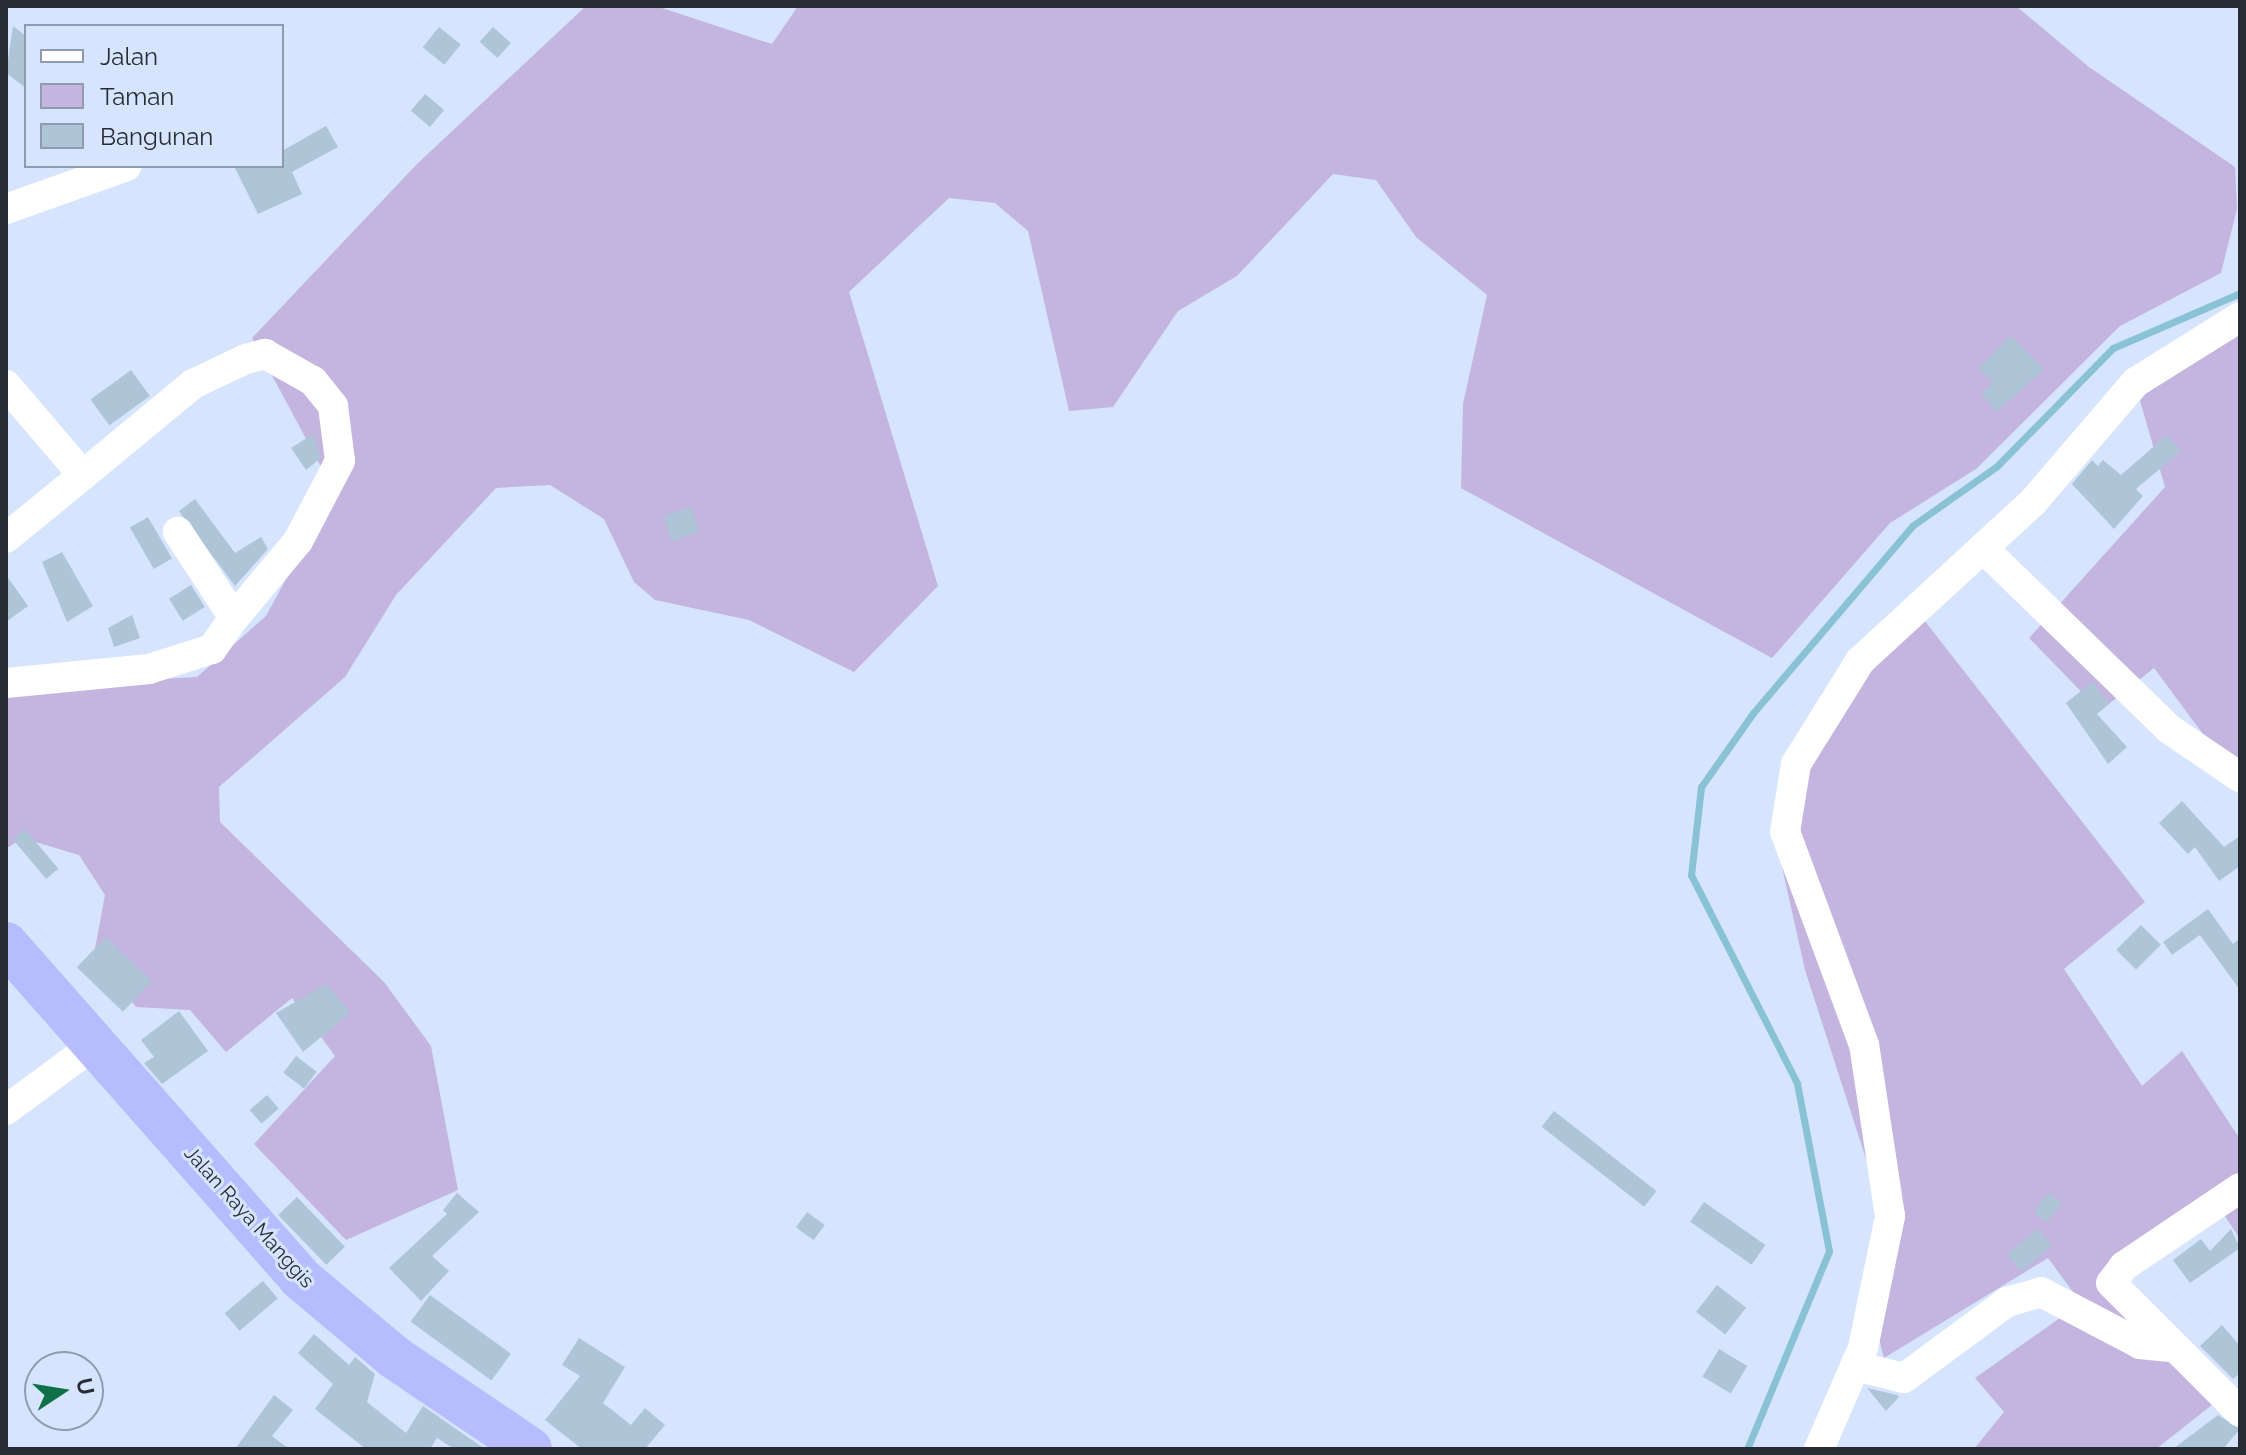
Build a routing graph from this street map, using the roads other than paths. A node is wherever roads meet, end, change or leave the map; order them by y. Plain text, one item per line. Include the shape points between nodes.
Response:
1 (121, 168) edge
2 (6, 209) edge
3 (2240, 317) edge
4 (6, 385) edge
5 (83, 475) junction
6 (178, 532) dead end
7 (6, 538) edge
8 (1983, 548) junction
9 (234, 618) junction
10 (6, 683) edge
11 (2240, 777) edge
12 (6, 944) edge
13 (98, 1042) junction
14 (6, 1110) edge
15 (2240, 1188) edge
16 (2167, 1347) junction
17 (1855, 1366) junction
18 (2240, 1412) edge
19 (1830, 1444) edge
20 (530, 1449) edge

1 - 2 street
3 - 8 street via 2136,382
4 - 5 street
5 - 7 street
5 - 9 street via 193,384 246,359 265,354 313,381 333,406 340,461 298,541
6 - 9 street
8 - 11 street via 2169,729
8 - 17 street via 1860,661 1811,731 1787,791 1791,856 1864,1045 1885,1147 1890,1216 1883,1273
9 - 10 street via 212,649 182,661
12 - 13 highway, Jalan Raya Manggis
13 - 14 street
13 - 20 highway, Jalan Raya Manggis via 300,1278 394,1357
15 - 16 street via 2112,1277 2118,1296
16 - 17 street via 2131,1340 2041,1292 2007,1302 1900,1379
16 - 18 street
17 - 19 street

